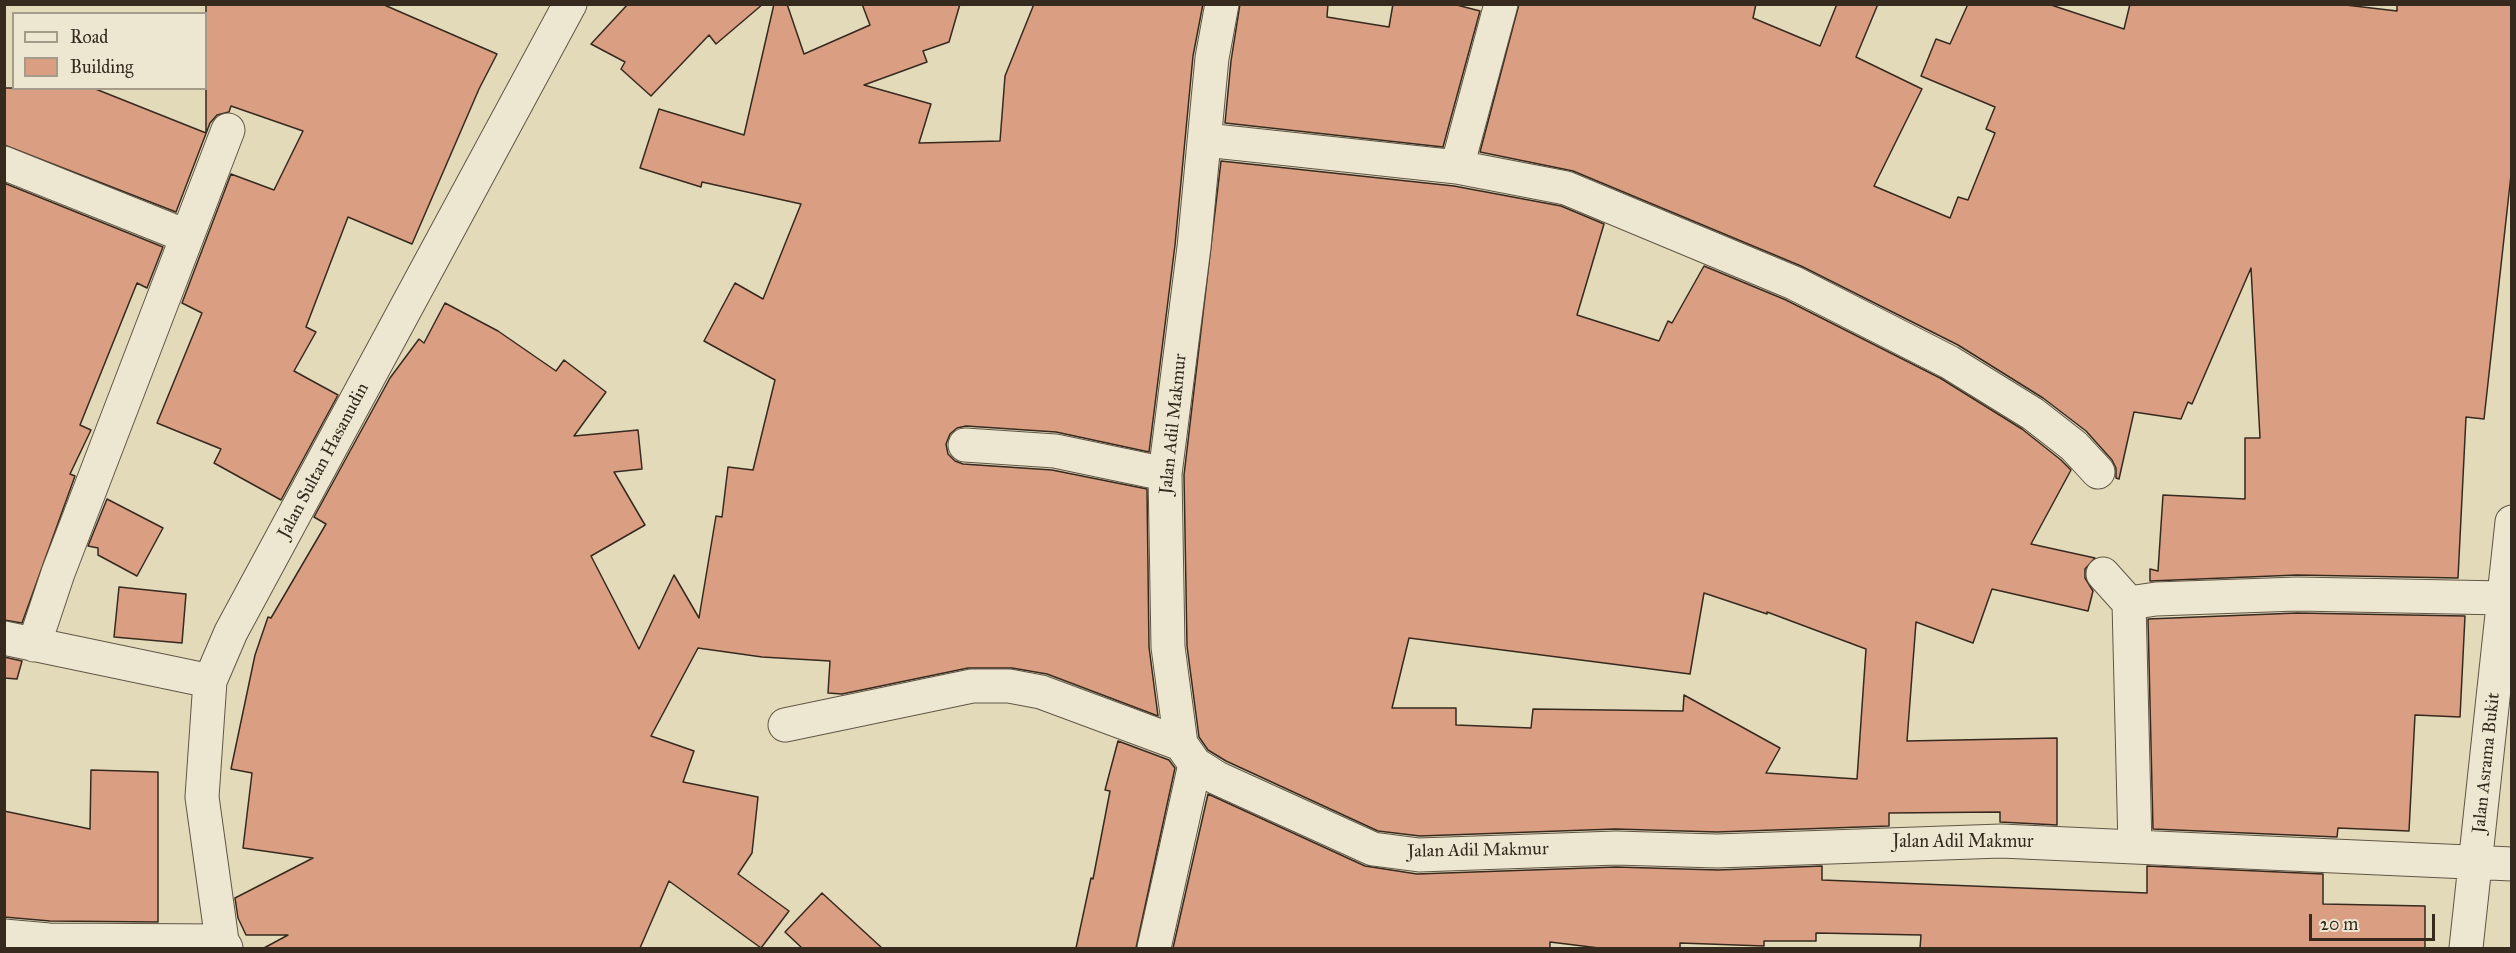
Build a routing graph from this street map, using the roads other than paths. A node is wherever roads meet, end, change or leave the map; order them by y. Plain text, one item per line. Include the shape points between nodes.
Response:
1 (570, 4) edge
2 (1222, 4) edge
3 (1501, 4) edge
4 (228, 130) dead end
5 (1205, 140) junction
6 (4, 163) edge
7 (1456, 167) junction
8 (186, 236) junction
9 (965, 445) dead end
10 (2098, 472) dead end
11 (1165, 474) junction
12 (2511, 522) edge
13 (2103, 574) dead end
14 (2504, 598) junction
15 (2129, 603) junction
16 (20, 642) edge
17 (210, 681) junction
18 (785, 725) dead end
19 (1188, 754) junction
20 (2135, 847) junction
21 (2477, 862) junction
22 (2511, 864) edge
23 (4, 936) edge
24 (224, 944) edge
25 (1154, 948) edge
26 (2466, 948) edge

1 - 17 street, Jalan Sultan Hasanudin via 231,632
2 - 5 street, Jalan Adil Makmur via 1212,58
3 - 7 street
4 - 8 street
5 - 7 street
5 - 11 street, Jalan Adil Makmur
6 - 8 street
7 - 10 street via 1566,188 1794,283 1949,362 2034,414 2074,446
8 - 16 street via 58,573
9 - 11 street via 1055,451
11 - 19 street, Jalan Adil Makmur via 1168,647
12 - 14 street, Jalan Asrama Bukit
13 - 15 street
14 - 15 street via 2297,594
14 - 21 street, Jalan Asrama Bukit
15 - 20 street
16 - 17 street
17 - 24 street, Jalan Sultan Hasanudin via 202,796
18 - 19 street via 972,686 1009,686 1041,692
19 - 20 street, Jalan Adil Makmur via 1217,778 1373,849 1419,855 1616,848 1717,851 2001,841
19 - 25 street
20 - 21 street, Jalan Adil Makmur
21 - 22 street, Jalan Adil Makmur
21 - 26 street, Jalan Asrama Bukit
23 - 24 street

